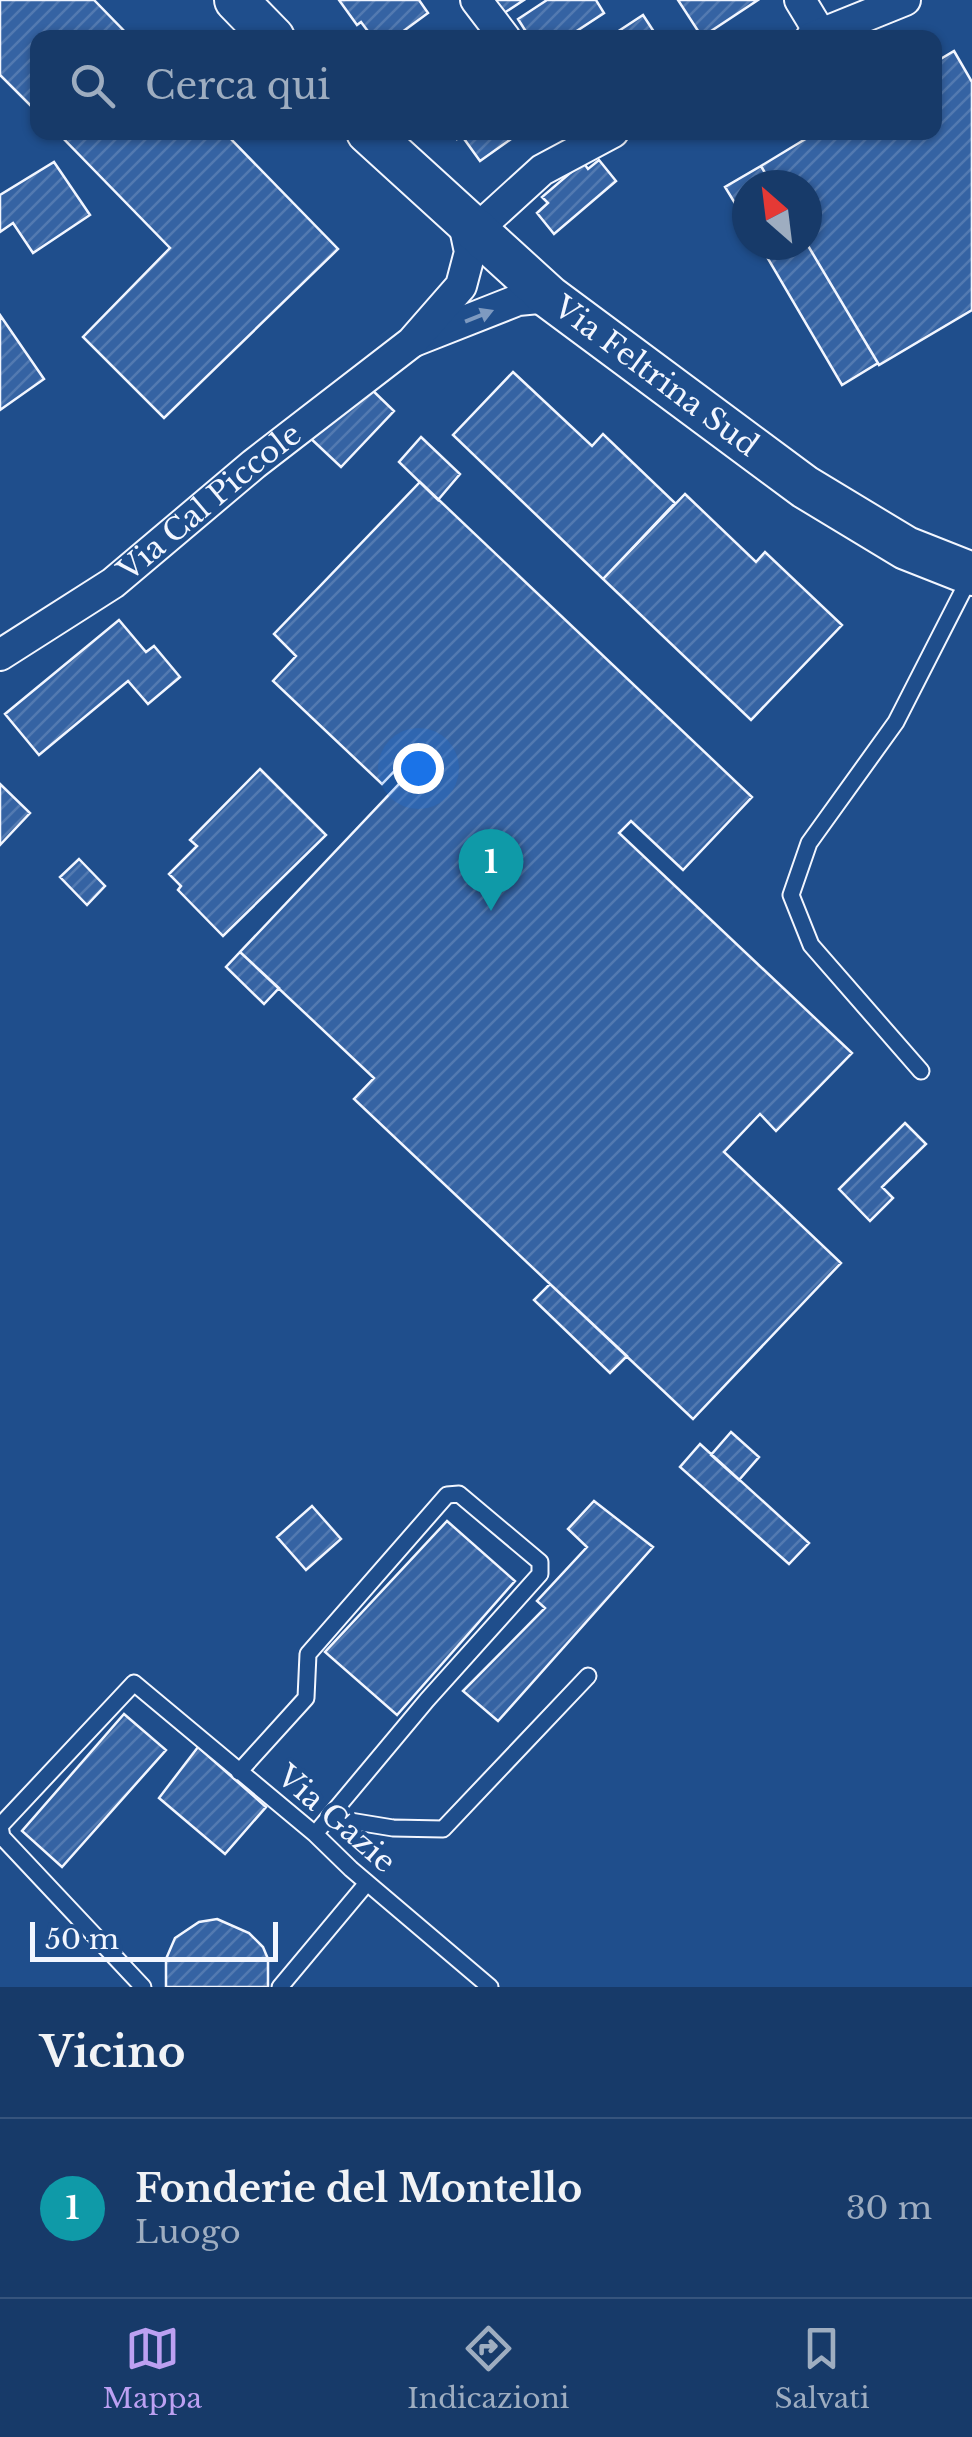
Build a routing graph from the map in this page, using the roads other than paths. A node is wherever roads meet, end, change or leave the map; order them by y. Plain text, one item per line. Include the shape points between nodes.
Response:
1 (236, 0) edge
2 (476, 0) edge
3 (800, 0) edge
4 (904, 0) edge
5 (264, 30) edge
6 (499, 30) edge
7 (813, 30) edge
8 (831, 30) edge
9 (377, 140) edge
10 (587, 140) edge
11 (469, 225) junction
12 (549, 297) junction
13 (412, 342) junction
14 (972, 563) edge
15 (972, 574) edge
16 (0, 655) edge
17 (922, 1072) dead end
18 (588, 1676) dead end
19 (239, 1772) junction
20 (332, 1818) junction
21 (316, 1834) junction
22 (367, 1883) junction
23 (143, 1987) edge
24 (280, 1987) edge
25 (490, 1987) edge

1 - 5 main road
2 - 6 street
3 - 7 street
4 - 8 street
9 - 11 main road, Via Feltrina Sud
10 - 11 street
11 - 12 main road, Via Feltrina Sud
11 - 13 street, Via Cal Piccole via 461,286
13 -> 12 street, Via Cal Piccole via 518,300
12 - 15 main road, Via Feltrina Sud via 805,487 906,548
13 - 16 street, Via Cal Piccole via 113,583
14 - 15 lane
15 - 17 lane via 896,722 809,843 791,895 811,944
18 - 20 lane via 442,1829
19 - 20 lane via 306,1698 308,1654 447,1494 459,1494 540,1562 540,1574
19 - 21 lane, Via Gazie
19 - 23 lane, Via Gazie via 134,1683 0,1826 2,1836
20 - 21 lane
21 - 22 lane, Via Gazie
22 - 24 lane
22 - 25 lane, Via Gazie

